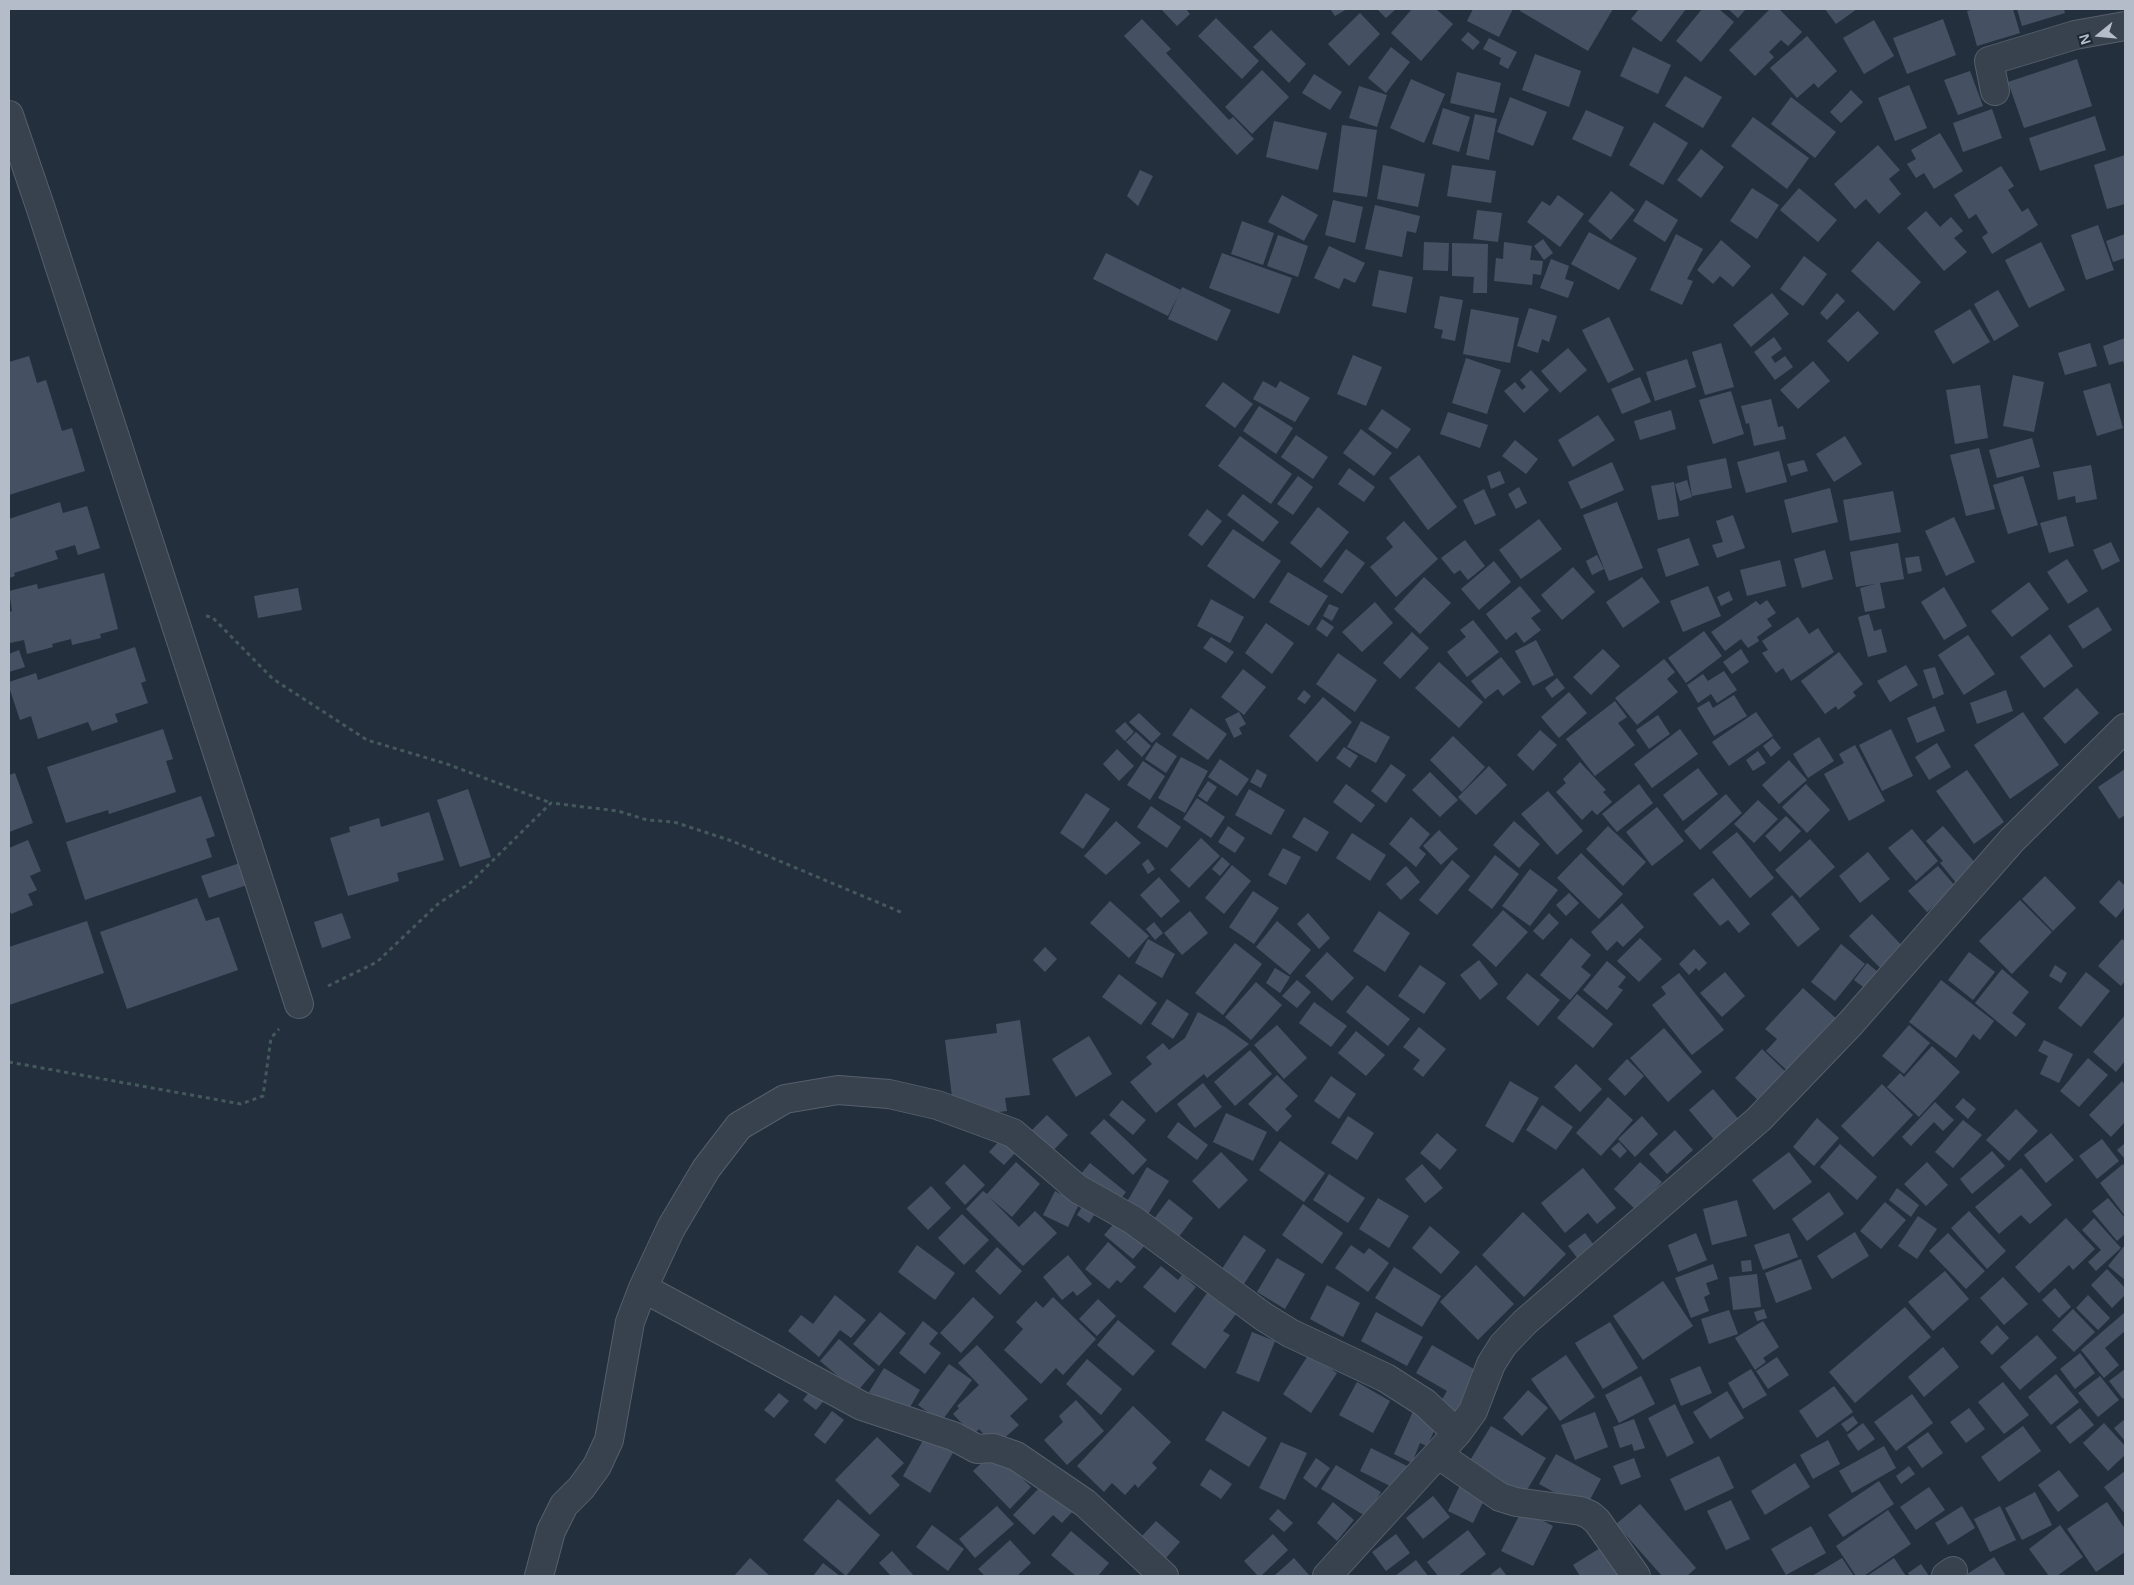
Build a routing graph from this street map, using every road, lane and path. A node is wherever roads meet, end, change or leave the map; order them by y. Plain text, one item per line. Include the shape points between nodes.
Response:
1 (2125, 26) edge
2 (1995, 91) dead end
3 (9, 115) edge
4 (170, 608) junction
5 (2125, 728) edge
6 (551, 803) junction
7 (903, 913) dead end
8 (299, 1004) junction
9 (9, 1062) edge
10 (643, 1288) junction
11 (1457, 1433) junction
12 (1439, 1455) junction
13 (539, 1576) edge
14 (1164, 1576) edge
15 (1327, 1576) edge
16 (1636, 1576) edge

1 - 2 street via 2075,35 1989,61
3 - 4 street
4 - 6 path via 212,617 274,679 367,740 447,764
4 - 8 street
5 - 11 street via 2012,840 1856,1017 1759,1119 1520,1328 1491,1364 1473,1411
6 - 7 path via 674,822 732,842
6 - 8 path via 469,884 439,903 377,962 314,993
8 - 9 path via 271,1038 263,1096 241,1104
10 - 11 street via 676,1219 706,1169 739,1126 785,1099 838,1090 889,1094 937,1105 1013,1133 1078,1189 1133,1220 1264,1317 1290,1333 1386,1378 1426,1403
10 - 13 street via 630,1322 609,1440 597,1466 564,1505 551,1531
10 - 14 street via 862,1406 953,1436 978,1449 993,1448 1016,1456 1085,1503
11 - 12 street
12 - 15 street
12 - 16 street via 1500,1497 1590,1515

